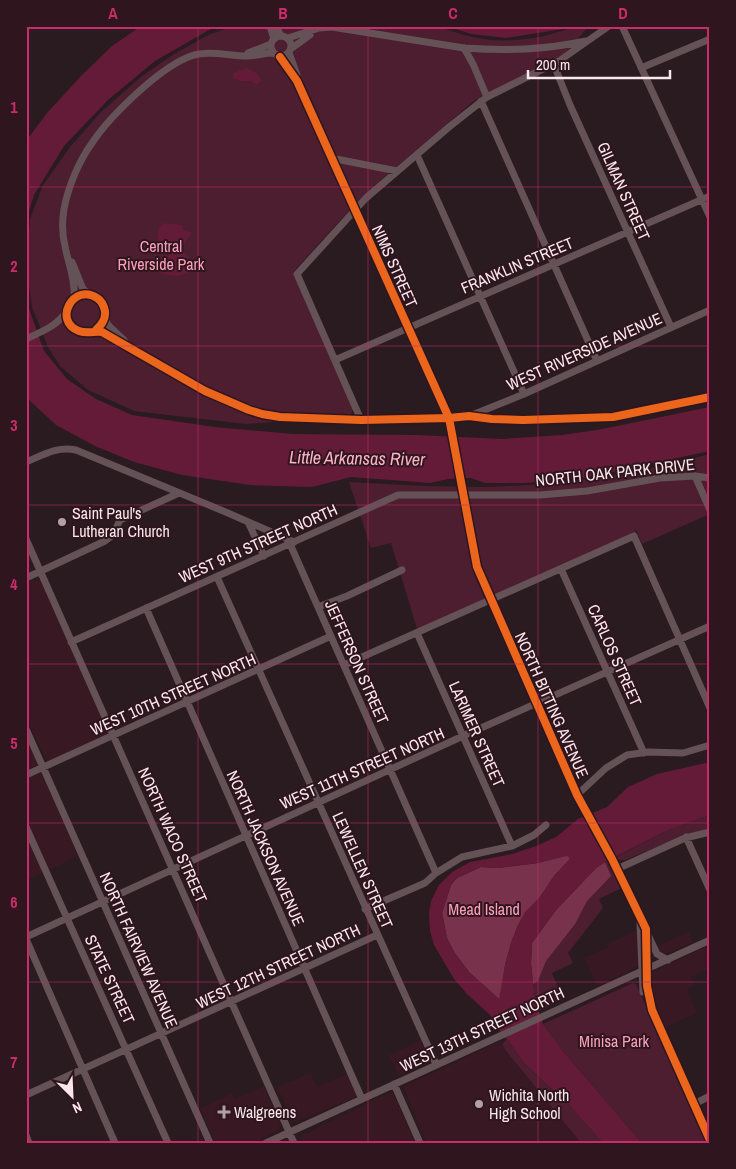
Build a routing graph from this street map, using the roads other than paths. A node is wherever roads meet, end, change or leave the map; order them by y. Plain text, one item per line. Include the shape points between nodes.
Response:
1 (270, 26) edge
2 (276, 26) edge
3 (609, 26) edge
4 (622, 26) edge
5 (337, 29) junction
6 (285, 37) junction
7 (710, 39) edge
8 (588, 41) junction
9 (272, 42) junction
10 (464, 48) junction
11 (290, 50) junction
12 (277, 55) junction
13 (241, 56) junction
14 (554, 65) junction
15 (642, 68) junction
16 (297, 81) junction
17 (484, 99) junction
18 (417, 155) junction
19 (331, 158) junction
20 (397, 170) junction
21 (710, 196) edge
22 (702, 200) junction
23 (355, 209) junction
24 (710, 217) edge
25 (63, 230) junction
26 (628, 232) junction
27 (554, 263) junction
28 (90, 294) junction
29 (480, 295) junction
30 (74, 298) junction
31 (710, 310) edge
32 (66, 312) junction
33 (104, 319) junction
34 (671, 327) junction
35 (72, 328) junction
36 (407, 328) junction
37 (44, 330) junction
38 (94, 331) junction
39 (26, 339) edge
40 (138, 352) junction
41 (335, 360) junction
42 (598, 361) junction
43 (524, 394) junction
44 (710, 397) edge
45 (469, 416) junction
46 (448, 418) junction
47 (361, 420) junction
48 (26, 462) edge
49 (695, 476) junction
50 (710, 478) edge
51 (179, 493) junction
52 (462, 495) junction
53 (710, 510) edge
54 (248, 522) junction
55 (26, 540) edge
56 (292, 543) junction
57 (264, 556) junction
58 (561, 569) junction
59 (402, 570) dead end
60 (40, 572) junction
61 (217, 577) junction
62 (26, 578) edge
63 (491, 600) junction
64 (318, 607) junction
65 (146, 608) junction
66 (710, 626) edge
67 (417, 633) junction
68 (331, 636) junction
69 (680, 640) junction
70 (72, 642) junction
71 (344, 665) junction
72 (259, 670) junction
73 (608, 672) junction
74 (188, 703) junction
75 (537, 704) junction
76 (710, 708) edge
77 (26, 729) edge
78 (114, 736) junction
79 (463, 736) junction
80 (710, 745) edge
81 (644, 753) junction
82 (43, 768) junction
83 (390, 770) junction
84 (26, 775) edge
85 (577, 795) junction
86 (318, 802) junction
87 (546, 824) dead end
88 (26, 827) edge
89 (710, 832) edge
90 (245, 836) junction
91 (686, 837) junction
92 (512, 846) junction
93 (173, 869) junction
94 (617, 869) junction
95 (436, 873) junction
96 (710, 890) edge
97 (102, 901) junction
98 (365, 909) junction
99 (639, 917) junction
100 (67, 918) junction
101 (646, 929) junction
102 (377, 935) junction
103 (26, 938) edge
104 (709, 943) edge
105 (668, 960) junction
106 (304, 969) junction
107 (644, 970) junction
108 (627, 978) junction
109 (643, 993) junction
110 (232, 1002) junction
111 (652, 1010) junction
112 (161, 1034) junction
113 (128, 1050) junction
114 (436, 1064) junction
115 (83, 1070) junction
116 (394, 1084) junction
117 (26, 1095) edge
118 (710, 1096) edge
119 (362, 1099) junction
120 (694, 1104) junction
121 (290, 1132) junction
122 (26, 1135) edge
123 (710, 1140) edge
124 (30, 1143) edge
125 (115, 1143) edge
126 (168, 1143) edge
127 (210, 1143) edge
128 (266, 1143) edge
129 (294, 1143) edge
130 (420, 1143) edge

1 - 9 street
2 - 6 street
3 - 8 street
4 - 15 street
5 - 6 street via 326,27
5 - 10 street
5 - 11 street via 312,34
6 - 9 street
6 - 11 street, NIMS STREET
7 - 15 street
8 - 10 street via 535,50
8 - 14 street
9 - 12 street, NIMS STREET
9 - 13 street
10 - 17 street via 473,64
11 - 12 street
11 - 16 street, NIMS STREET
12 - 13 street
12 - 16 street, NIMS STREET
13 - 25 street via 205,54 189,57 152,81 118,112 91,143 80,163 67,198
14 - 17 street
14 - 26 street, GILMAN STREET
15 - 22 street
16 - 19 street, NIMS STREET
17 - 18 street
17 - 27 street
18 - 20 street
18 - 29 street
19 - 20 street
19 - 23 street, NIMS STREET
20 - 23 street
21 - 22 street, FRANKLIN STREET
22 - 24 street
22 - 26 street, FRANKLIN STREET
23 - 36 street, NIMS STREET
23 - 41 street via 297,274
25 - 28 street via 77,275
25 - 30 street
26 - 27 street, FRANKLIN STREET
26 - 34 street, GILMAN STREET
27 - 29 street, FRANKLIN STREET
27 - 42 street
28 - 30 street
28 - 33 street via 104,306
29 - 36 street, FRANKLIN STREET
29 - 43 street
30 - 32 street
31 - 34 street, WEST RIVERSIDE AVENUE
32 - 35 street
32 - 37 street
33 - 38 street
33 - 40 street
34 - 42 street, WEST RIVERSIDE AVENUE
35 - 37 street via 61,326
35 - 38 street
36 - 41 street, FRANKLIN STREET
36 - 46 street, NIMS STREET
37 - 39 street
38 - 40 street via 102,332
40 - 47 street via 205,391 262,414
41 - 47 street
42 - 43 street, WEST RIVERSIDE AVENUE
43 - 45 street, WEST RIVERSIDE AVENUE
44 - 45 street via 612,417 492,420
45 - 46 street
46 - 47 street
46 - 52 street, NIMS STREET
48 - 51 street via 61,448 76,450
49 - 50 street, NORTH OAK PARK DRIVE
49 - 52 street, NORTH OAK PARK DRIVE via 660,478 560,494
49 - 53 street
51 - 54 street
51 - 60 street via 120,520 113,535 105,541
52 - 56 street, WEST 9TH STREET NORTH via 398,495
52 - 63 street, NORTH BITTING AVENUE via 477,567
54 - 56 street
54 - 57 street
55 - 60 street, NORTH WACO STREET
56 - 57 street, WEST 9TH STREET NORTH
56 - 64 street, JEFFERSON STREET
57 - 61 street, WEST 9TH STREET NORTH
58 - 63 street
58 - 69 street via 634,536
58 - 73 street, CARLOS STREET
59 - 64 street
60 - 62 street
60 - 70 street, NORTH WACO STREET
61 - 65 street, WEST 9TH STREET NORTH
61 - 72 street, LEWELLEN STREET
63 - 67 street
63 - 75 street, NORTH BITTING AVENUE
64 - 68 street, JEFFERSON STREET
65 - 70 street, WEST 9TH STREET NORTH
65 - 74 street, NORTH JACKSON AVENUE
66 - 69 street, WEST 11TH STREET NORTH
67 - 71 street
67 - 79 street, LARIMER STREET
68 - 71 street, JEFFERSON STREET
68 - 72 street, WEST 10TH STREET NORTH
69 - 73 street, WEST 11TH STREET NORTH
69 - 76 street
70 - 78 street, NORTH WACO STREET
71 - 83 street, JEFFERSON STREET
72 - 74 street, WEST 10TH STREET NORTH
72 - 86 street, LEWELLEN STREET
73 - 75 street, WEST 11TH STREET NORTH
73 - 81 street, CARLOS STREET
74 - 78 street, WEST 10TH STREET NORTH
74 - 90 street, NORTH JACKSON AVENUE
75 - 79 street, WEST 11TH STREET NORTH
75 - 85 street, NORTH BITTING AVENUE
77 - 82 street, NORTH FAIRVIEW AVENUE
78 - 82 street, WEST 10TH STREET NORTH
78 - 93 street, NORTH WACO STREET
79 - 83 street, WEST 11TH STREET NORTH
79 - 92 street, LARIMER STREET
80 - 81 street via 683,753
81 - 85 street via 615,761
82 - 84 street, WEST 10TH STREET NORTH
82 - 97 street, NORTH FAIRVIEW AVENUE
83 - 86 street, WEST 11TH STREET NORTH
83 - 95 street, JEFFERSON STREET
85 - 94 street, NORTH BITTING AVENUE
86 - 90 street, WEST 11TH STREET NORTH
86 - 98 street, LEWELLEN STREET
87 - 92 street, WEST 12TH STREET NORTH via 534,835
88 - 100 street, STATE STREET
89 - 91 street
90 - 93 street, WEST 11TH STREET NORTH
90 - 106 street, NORTH JACKSON AVENUE
91 - 94 street
91 - 96 street
92 - 95 street, WEST 12TH STREET NORTH via 462,857
93 - 97 street, WEST 11TH STREET NORTH
93 - 110 street, NORTH WACO STREET
94 - 99 street, NORTH BITTING AVENUE
95 - 98 street, WEST 12TH STREET NORTH via 425,883
97 - 100 street, WEST 11TH STREET NORTH
97 - 112 street, NORTH FAIRVIEW AVENUE
98 - 102 street, LEWELLEN STREET
99 - 101 street, NORTH BITTING AVENUE
99 - 107 street, NORTH BITTING AVENUE
100 - 103 street, WEST 11TH STREET NORTH
100 - 113 street, STATE STREET
101 - 105 street via 657,954
101 - 107 street, NORTH BITTING AVENUE
102 - 106 street, WEST 12TH STREET NORTH
102 - 114 street, LEWELLEN STREET
103 - 115 street
104 - 105 street, WEST 13TH STREET NORTH
105 - 107 street, WEST 13TH STREET NORTH
106 - 110 street, WEST 12TH STREET NORTH
106 - 119 street, NORTH JACKSON AVENUE
107 - 108 street, WEST 13TH STREET NORTH
107 - 109 street
107 - 111 street
108 - 109 street via 637,982
108 - 114 street, WEST 13TH STREET NORTH
109 - 111 street
110 - 112 street, WEST 12TH STREET NORTH
110 - 121 street, NORTH WACO STREET
111 - 120 street
112 - 113 street, WEST 12TH STREET NORTH
112 - 127 street, NORTH FAIRVIEW AVENUE
113 - 115 street, WEST 12TH STREET NORTH
113 - 126 street, STATE STREET
114 - 116 street, WEST 13TH STREET NORTH
115 - 117 street, WEST 12TH STREET NORTH
115 - 125 street
116 - 119 street, WEST 13TH STREET NORTH
116 - 130 street
118 - 120 street
119 - 121 street, WEST 13TH STREET NORTH
120 - 123 street
121 - 128 street, WEST 13TH STREET NORTH
121 - 129 street, NORTH WACO STREET
122 - 124 street

